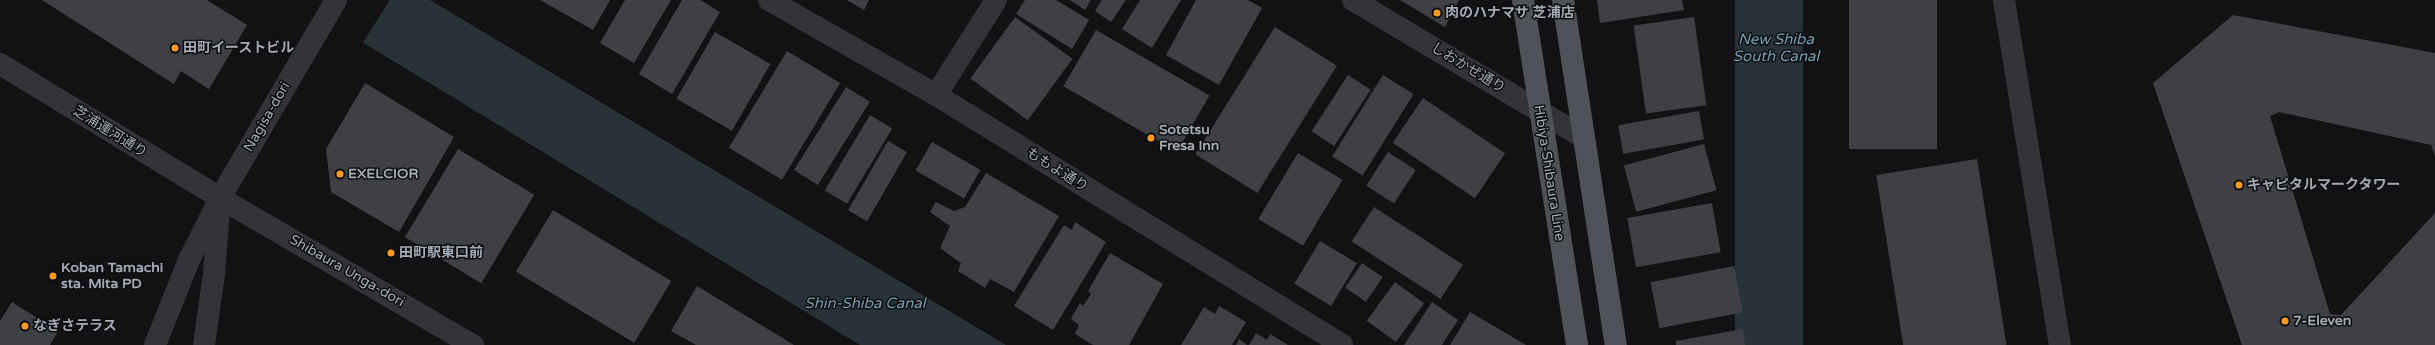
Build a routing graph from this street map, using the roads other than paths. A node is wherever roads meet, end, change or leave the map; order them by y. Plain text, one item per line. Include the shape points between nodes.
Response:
1 (336, 0) edge
2 (768, 0) edge
3 (996, 0) edge
4 (1353, 0) edge
5 (1523, 0) edge
6 (1563, 0) edge
7 (2004, 0) edge
8 (0, 64) edge
9 (936, 95) junction
10 (1539, 111) junction
11 (1583, 137) junction
12 (220, 198) junction
13 (155, 345) edge
14 (204, 345) edge
15 (473, 345) edge
16 (1342, 345) edge
17 (1577, 345) edge
18 (1616, 345) edge
19 (2060, 345) edge

1 - 12 street, Nagisa-dori
2 - 9 street, ももよ通り
3 - 9 street
4 - 10 street, しおかぜ通り
5 - 10 main road, Hibiya-Shibaura Line
6 - 11 main road
7 - 19 street
8 - 12 street, 芝浦運河通り
9 - 16 street, ももよ通り
10 - 11 street, しおかぜ通り
10 - 17 main road, Hibiya-Shibaura Line
11 - 18 main road
12 - 13 street, Nagisa-dori via 189,260
12 - 14 street, Nagisa-dori via 214,274
12 - 15 street, Shibaura Unga-dori

